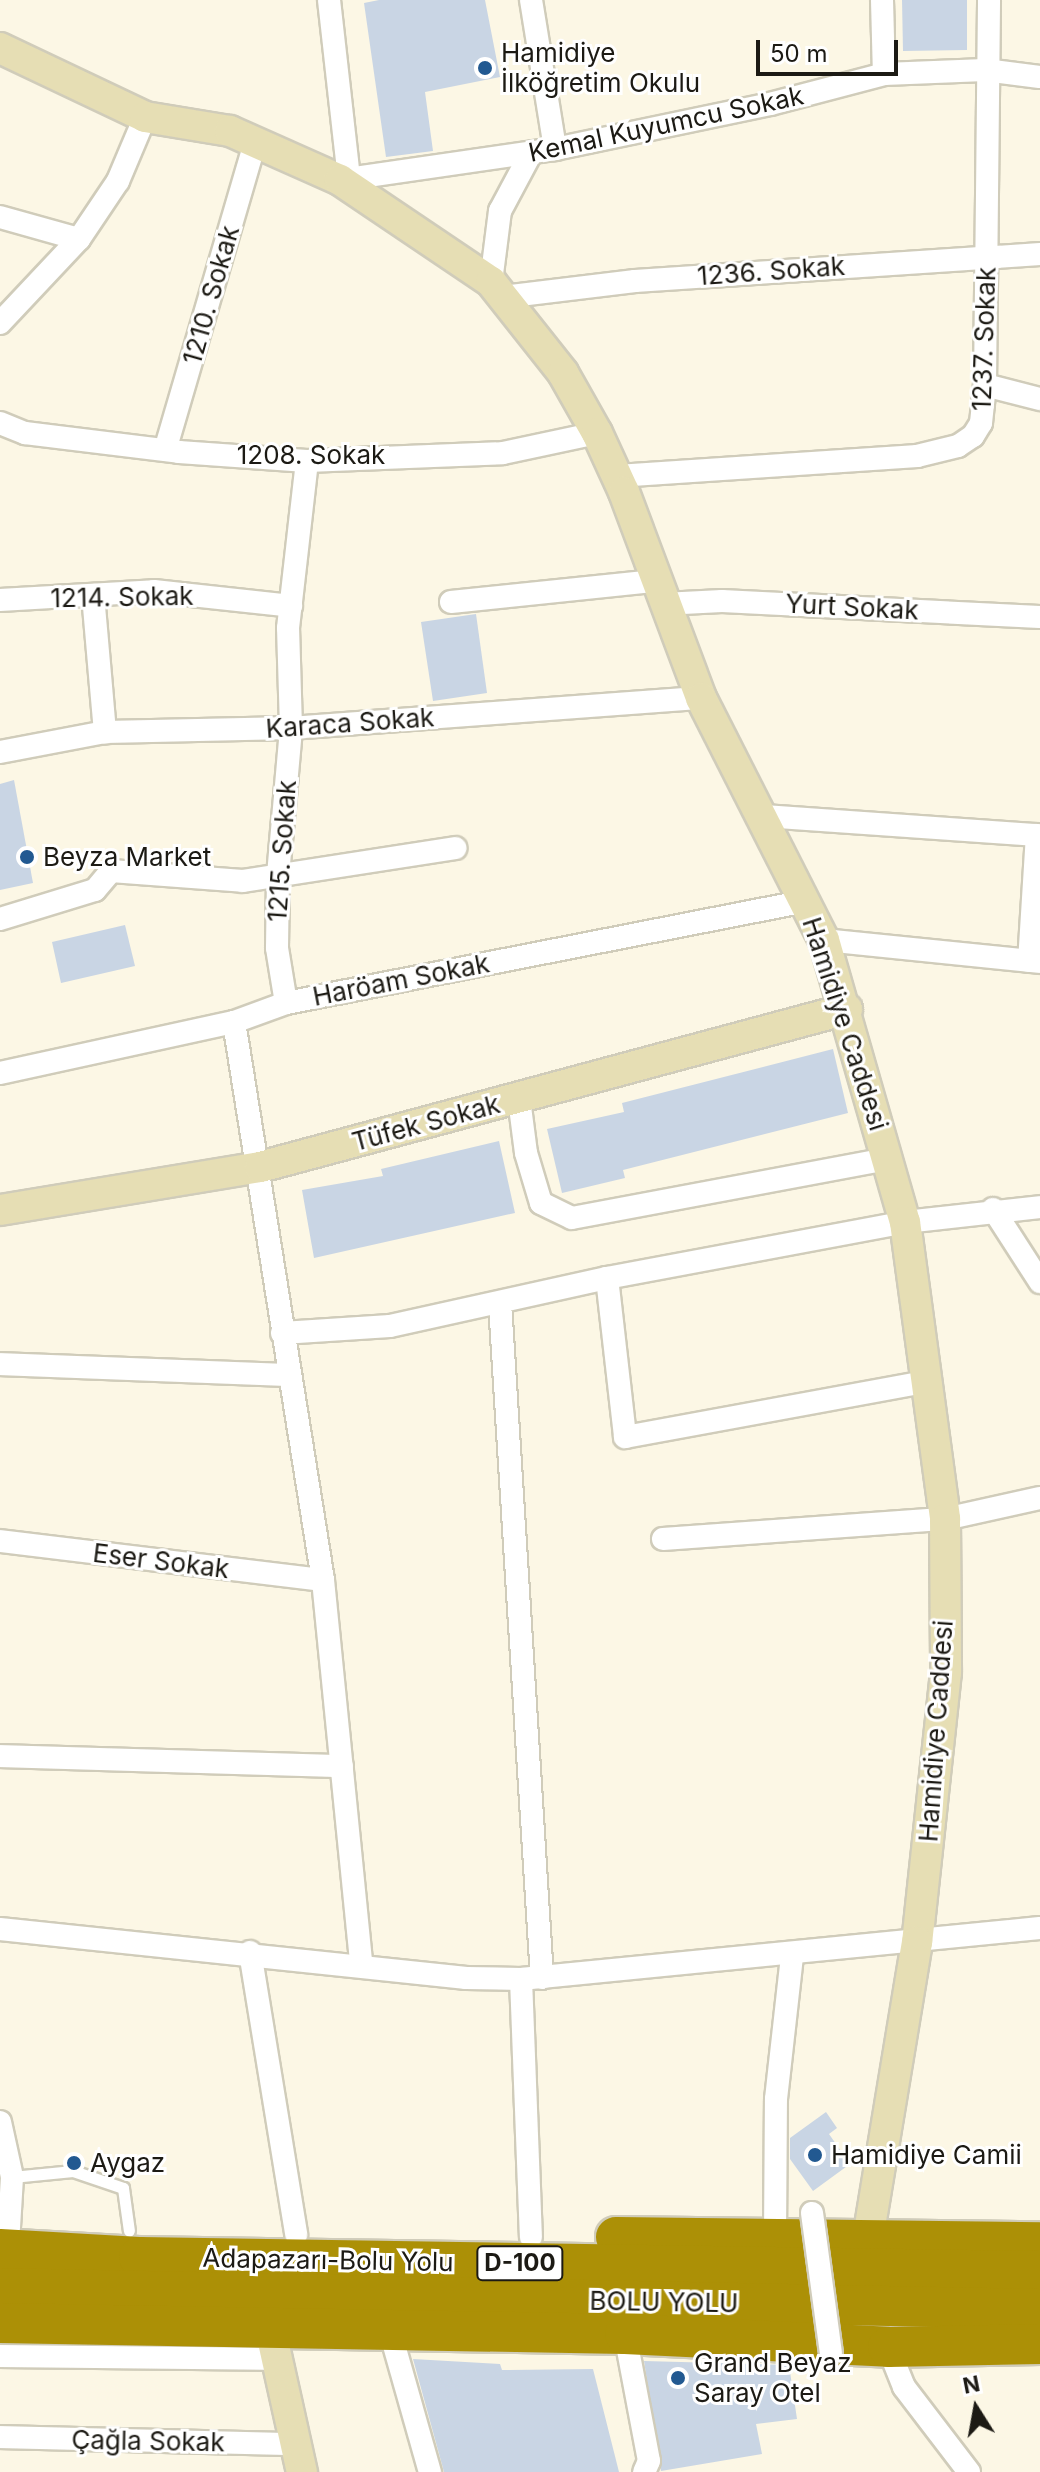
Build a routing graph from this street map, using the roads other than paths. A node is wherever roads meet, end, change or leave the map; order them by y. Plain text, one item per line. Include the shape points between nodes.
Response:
1 (329, 0) edge
2 (531, 0) edge
3 (882, 0) edge
4 (989, 0) edge
5 (0, 48) edge
6 (985, 70) junction
7 (884, 74) junction
8 (1040, 77) edge
9 (145, 117) junction
10 (255, 142) junction
11 (555, 149) junction
12 (531, 153) junction
13 (345, 180) junction
14 (0, 217) edge
15 (79, 239) junction
16 (1040, 254) edge
17 (988, 256) junction
18 (497, 290) junction
19 (0, 323) edge
20 (985, 385) junction
21 (1040, 399) edge
22 (0, 423) edge
23 (597, 433) junction
24 (166, 447) junction
25 (307, 461) junction
26 (617, 476) junction
27 (659, 593) junction
28 (93, 595) junction
29 (0, 600) edge
30 (451, 602) dead end
31 (291, 606) junction
32 (1040, 617) edge
33 (701, 698) junction
34 (291, 728) junction
35 (105, 732) junction
36 (0, 752) edge
37 (764, 816) junction
38 (455, 848) dead end
39 (278, 875) junction
40 (806, 901) junction
41 (0, 919) edge
42 (824, 940) junction
43 (1035, 962) edge
44 (286, 1003) junction
45 (847, 1009) junction
46 (234, 1022) junction
47 (0, 1073) edge
48 (519, 1099) junction
49 (888, 1159) junction
50 (260, 1167) junction
51 (1040, 1207) edge
52 (993, 1209) junction
53 (0, 1210) edge
54 (905, 1222) junction
55 (607, 1278) junction
56 (1040, 1282) edge
57 (500, 1303) junction
58 (282, 1333) junction
59 (0, 1364) edge
60 (289, 1375) junction
61 (930, 1381) junction
62 (1040, 1498) edge
63 (945, 1519) junction
64 (663, 1539) dead end
65 (0, 1541) edge
66 (323, 1580) junction
67 (0, 1756) edge
68 (342, 1766) junction
69 (1040, 1928) edge
70 (0, 1929) edge
71 (917, 1942) junction
72 (250, 1952) junction
73 (792, 1956) junction
74 (361, 1964) junction
75 (532, 1978) junction
76 (0, 2122) edge
77 (12, 2177) junction
78 (812, 2213) dead end
79 (129, 2231) junction
80 (296, 2234) junction
81 (3, 2235) edge
82 (531, 2237) junction
83 (775, 2237) junction
84 (868, 2239) junction
85 (1040, 2242) edge
86 (1040, 2271) edge
87 (0, 2288) edge
88 (1040, 2309) edge
89 (0, 2323) edge
90 (390, 2331) junction
91 (625, 2334) junction
92 (273, 2343) junction
93 (1040, 2344) edge
94 (888, 2347) junction
95 (831, 2353) dead end
96 (0, 2356) edge
97 (0, 2437) edge
98 (299, 2458) edge
99 (430, 2472) edge
100 (644, 2472) edge
101 (969, 2472) edge

1 - 13 street
2 - 11 street
3 - 7 street
4 - 6 street, 1237. Sokak
5 - 9 street, Hamidiye Caddesi
6 - 7 street, Kemal Kuyumcu Sokak
6 - 8 street, Kemal Kuyumcu Sokak
6 - 17 street, 1237. Sokak
7 - 11 street, Kemal Kuyumcu Sokak
9 - 10 street, Hamidiye Caddesi via 230,131
9 - 15 street via 118,181
10 - 13 street, Hamidiye Caddesi
10 - 24 street, 1210. Sokak
11 - 12 street, Kemal Kuyumcu Sokak
12 - 13 street, Kemal Kuyumcu Sokak
12 - 18 street via 500,211
13 - 18 street, Hamidiye Caddesi
14 - 15 street
15 - 19 street
16 - 17 street, 1236. Sokak
17 - 18 street, 1236. Sokak
17 - 20 street, 1237. Sokak
18 - 23 street, Hamidiye Caddesi via 563,373
20 - 21 street
20 - 26 street, 1237. Sokak via 981,423 958,446 917,456
22 - 24 street, 1208. Sokak via 25,433
23 - 25 street, 1208. Sokak via 503,453
23 - 26 street, Hamidiye Caddesi
24 - 25 street, 1208. Sokak
25 - 31 street, 1215. Sokak
26 - 27 street, Hamidiye Caddesi
27 - 30 street, Yurt Sokak
27 - 32 street, Yurt Sokak via 722,601
27 - 33 street, Hamidiye Caddesi
28 - 29 street, 1214. Sokak
28 - 31 street, 1214. Sokak via 154,591
28 - 35 street
31 - 34 street, 1215. Sokak
33 - 34 street, Karaca Sokak
33 - 37 street, Hamidiye Caddesi
34 - 35 street, Karaca Sokak
34 - 39 street, 1215. Sokak
35 - 36 street, Karaca Sokak
37 - 40 street, Hamidiye Caddesi
37 - 43 street via 1037,835
38 - 39 street
39 - 41 street via 243,881 111,871 95,890
39 - 44 street, 1215. Sokak via 277,948
40 - 42 street, Hamidiye Caddesi
40 - 44 street, Haröam Sokak
42 - 43 street
42 - 45 street, Hamidiye Caddesi
44 - 46 street, Haröam Sokak
45 - 48 street, Tüfek Sokak
45 - 49 street, Hamidiye Caddesi
46 - 47 street, Haröam Sokak
46 - 50 street
48 - 49 street via 526,1153 541,1203 572,1218
48 - 50 street, Tüfek Sokak
49 - 54 street, Hamidiye Caddesi
50 - 53 street, Tüfek Sokak
50 - 58 street
51 - 52 street
52 - 54 street
52 - 56 street
54 - 55 street
54 - 61 street, Hamidiye Caddesi
55 - 57 street
55 - 61 street via 625,1437
57 - 58 street via 390,1326
57 - 75 street
58 - 60 street
59 - 60 street
60 - 66 street
61 - 63 street, Hamidiye Caddesi
62 - 63 street
63 - 64 street
63 - 71 street, Hamidiye Caddesi via 946,1672
65 - 66 street, Eser Sokak
66 - 68 street
67 - 68 street
68 - 74 street
69 - 71 street
70 - 72 street
71 - 73 street
71 - 84 street, Hamidiye Caddesi
72 - 74 street
72 - 80 street
73 - 75 street
73 - 83 street via 776,2099
74 - 75 street via 466,1978
75 - 82 street
76 - 77 street
77 - 79 lane via 73,2171 123,2188
77 - 81 street
78 - 95 street, bridge
79 - 80 highway
79 - 81 highway
80 - 82 highway
81 - 86 highway, Adapazarı-Bolu Yolu / D-100 via 155,2258
82 - 83 highway
83 - 84 highway
84 - 85 highway
87 - 88 highway, BOLU YOLU
89 - 92 highway
90 - 91 highway
90 - 92 highway
90 - 99 street
91 - 94 highway
91 - 100 street via 649,2461
92 - 96 street
92 - 98 street
93 - 94 highway
94 - 101 street via 904,2387
97 - 98 street, Çağla Sokak

